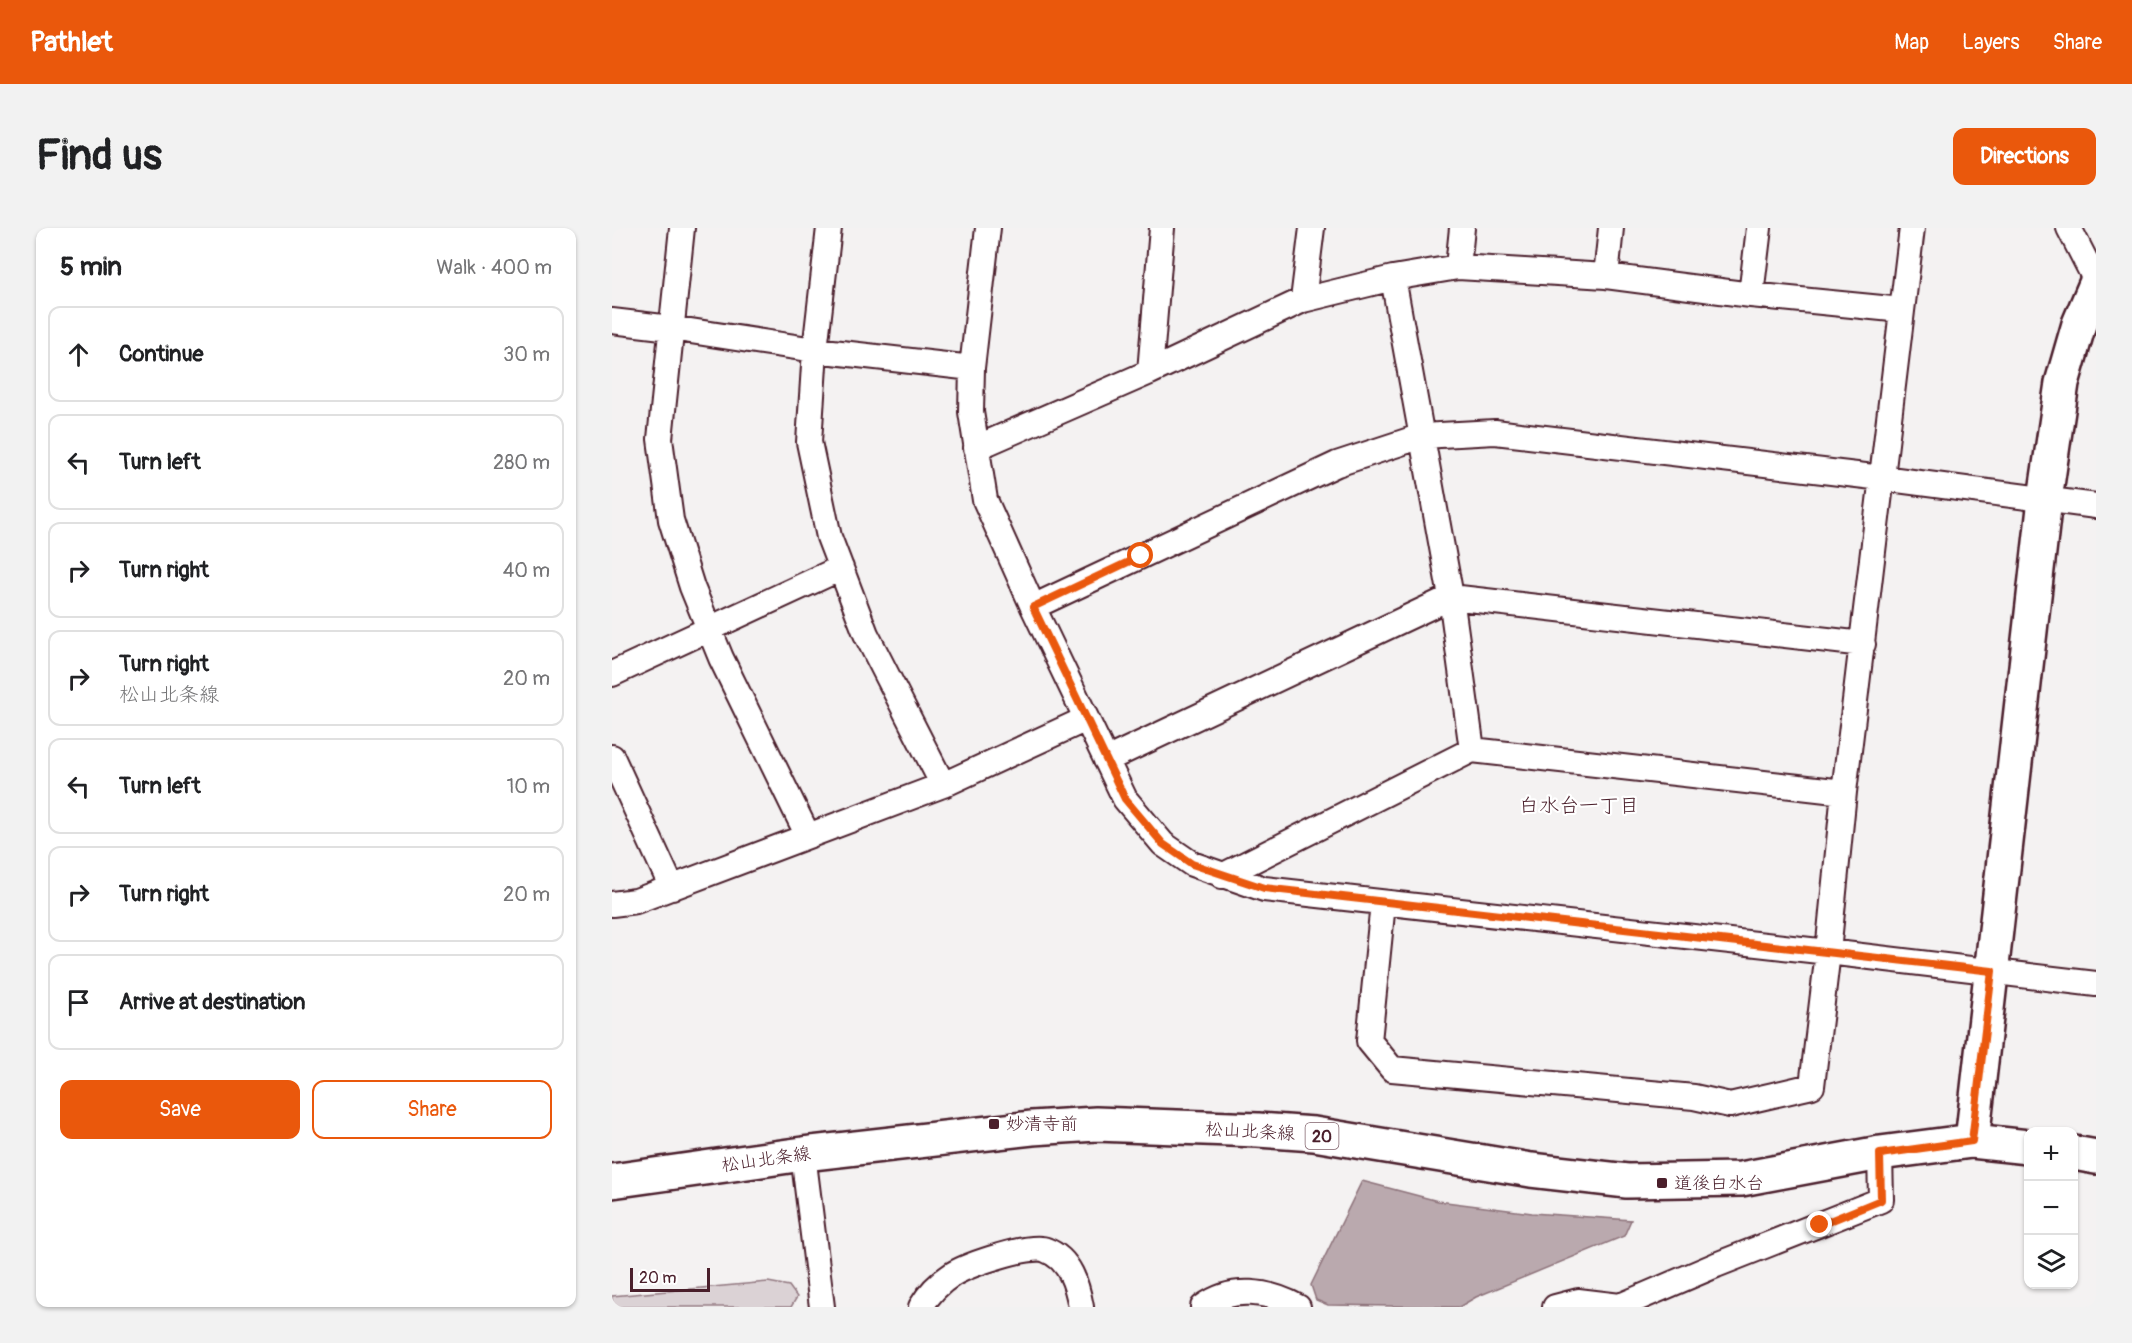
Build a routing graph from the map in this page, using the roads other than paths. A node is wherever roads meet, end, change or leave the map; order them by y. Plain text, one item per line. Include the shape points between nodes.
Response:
1 (682, 228) edge
2 (829, 228) edge
3 (988, 228) edge
4 (1162, 228) edge
5 (1312, 228) edge
6 (1462, 228) edge
7 (1611, 228) edge
8 (1759, 228) edge
9 (1912, 228) edge
10 (2068, 228) edge
11 (1458, 267) junction
12 (1606, 276) junction
13 (1393, 278) junction
14 (2096, 282) edge
15 (1750, 295) junction
16 (1303, 300) junction
17 (1902, 310) junction
18 (612, 321) edge
19 (671, 328) junction
20 (815, 350) junction
21 (972, 368) junction
22 (1150, 372) junction
23 (1422, 436) junction
24 (976, 448) junction
25 (1882, 478) junction
26 (2045, 499) junction
27 (2096, 506) edge
28 (841, 568) junction
29 (1451, 597) junction
30 (1033, 607) junction
31 (710, 629) junction
32 (1863, 644) junction
33 (612, 674) edge
34 (1086, 719) junction
35 (1472, 750) junction
36 (612, 757) edge
37 (1106, 760) junction
38 (943, 785) junction
39 (1845, 792) junction
40 (808, 836) junction
41 (1222, 876) junction
42 (672, 888) junction
43 (1383, 903) junction
44 (612, 904) edge
45 (1828, 952) junction
46 (1992, 971) junction
47 (2096, 984) edge
48 (1972, 1141) junction
49 (2024, 1147) edge
50 (803, 1154) junction
51 (1880, 1154) junction
52 (2078, 1154) edge
53 (2096, 1157) edge
54 (612, 1181) edge
55 (822, 1307) edge
56 (921, 1307) edge
57 (1081, 1307) edge
58 (1203, 1307) edge
59 (1298, 1307) edge
60 (1555, 1307) edge

1 - 19 street
2 - 20 street
3 - 21 street
4 - 22 street
5 - 16 street
6 - 11 street
7 - 12 street
8 - 15 street
9 - 17 street
10 - 14 street
11 - 12 street
11 - 13 street
12 - 15 street
13 - 16 street
13 - 23 street
14 - 26 main road via 2062,383
15 - 17 street
16 - 22 street
17 - 25 street
18 - 19 street
19 - 20 street
19 - 31 street via 660,439 671,520
20 - 21 street
20 - 28 street via 809,442 829,537
21 - 24 street via 970,412
22 - 24 street
23 - 25 street via 1495,432
23 - 29 street
23 - 30 street via 1337,464
24 - 30 street via 985,500
25 - 26 street
25 - 32 street
26 - 27 street
26 - 46 main road
28 - 31 street
28 - 38 street via 866,634
29 - 32 street
29 - 35 street
29 - 37 street
30 - 34 street
31 - 33 street
31 - 40 street
32 - 39 street
34 - 37 street
34 - 38 street
35 - 39 street
35 - 41 street
36 - 42 street
37 - 41 street via 1125,799 1163,844 1192,864
38 - 40 street
39 - 45 street
40 - 42 street
41 - 43 street via 1264,888
42 - 44 street via 636,901
43 - 45 street
43 - 45 street via 1369,1041 1392,1069 1694,1097 1730,1105 1812,1086
45 - 46 street
46 - 47 street
46 - 48 main road
48 - 49 main road, 松山北条線 / 20
48 - 51 main road, 松山北条線 / 20
50 - 51 main road, 松山北条線 / 20 via 1096,1124 1314,1134 1531,1170 1627,1181 1741,1179
50 - 54 main road, 松山北条線 / 20
50 - 55 street
51 - 60 street via 1881,1200 1620,1306 1578,1301
52 - 53 main road
56 - 57 street via 928,1293 954,1273 1019,1250 1046,1249 1066,1265 1077,1286
58 - 59 street via 1235,1293 1255,1292 1279,1297

